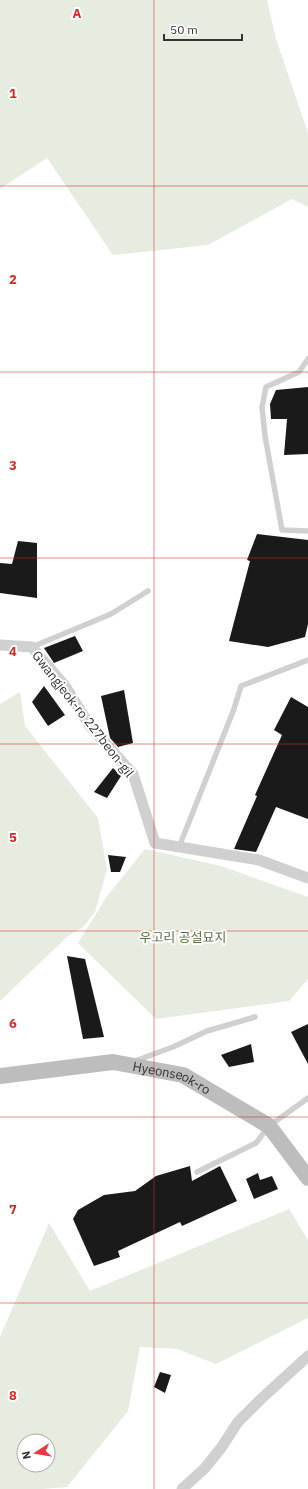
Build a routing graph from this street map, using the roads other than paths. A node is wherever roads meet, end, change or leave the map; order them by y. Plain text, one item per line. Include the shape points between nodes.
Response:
1 (308, 359) edge
2 (308, 531) edge
3 (148, 591) dead end
4 (0, 645) edge
5 (32, 647) junction
6 (308, 660) edge
7 (179, 847) junction
8 (308, 878) edge
9 (255, 1017) dead end
10 (125, 1064) junction
11 (0, 1076) edge
12 (308, 1098) edge
13 (270, 1126) junction
14 (197, 1172) dead end
15 (308, 1178) edge
16 (308, 1356) edge
17 (182, 1489) edge

1 - 2 lane via 299,372 266,387 262,407 282,530
3 - 5 lane via 111,614
4 - 5 street, Gwangjeok-ro 227beon-gil
5 - 7 street, Gwangjeok-ro 227beon-gil via 65,686 90,726 133,774 155,843
6 - 7 lane via 241,686 234,710
7 - 8 street, Gwangjeok-ro 227beon-gil via 259,860
9 - 10 lane via 207,1031 173,1047
10 - 11 street, Hyeonseok-ro via 113,1062
10 - 13 street, Hyeonseok-ro via 184,1075
12 - 13 lane
13 - 14 lane via 256,1143
13 - 15 street, Hyeonseok-ro
16 - 17 street via 238,1422 205,1468

